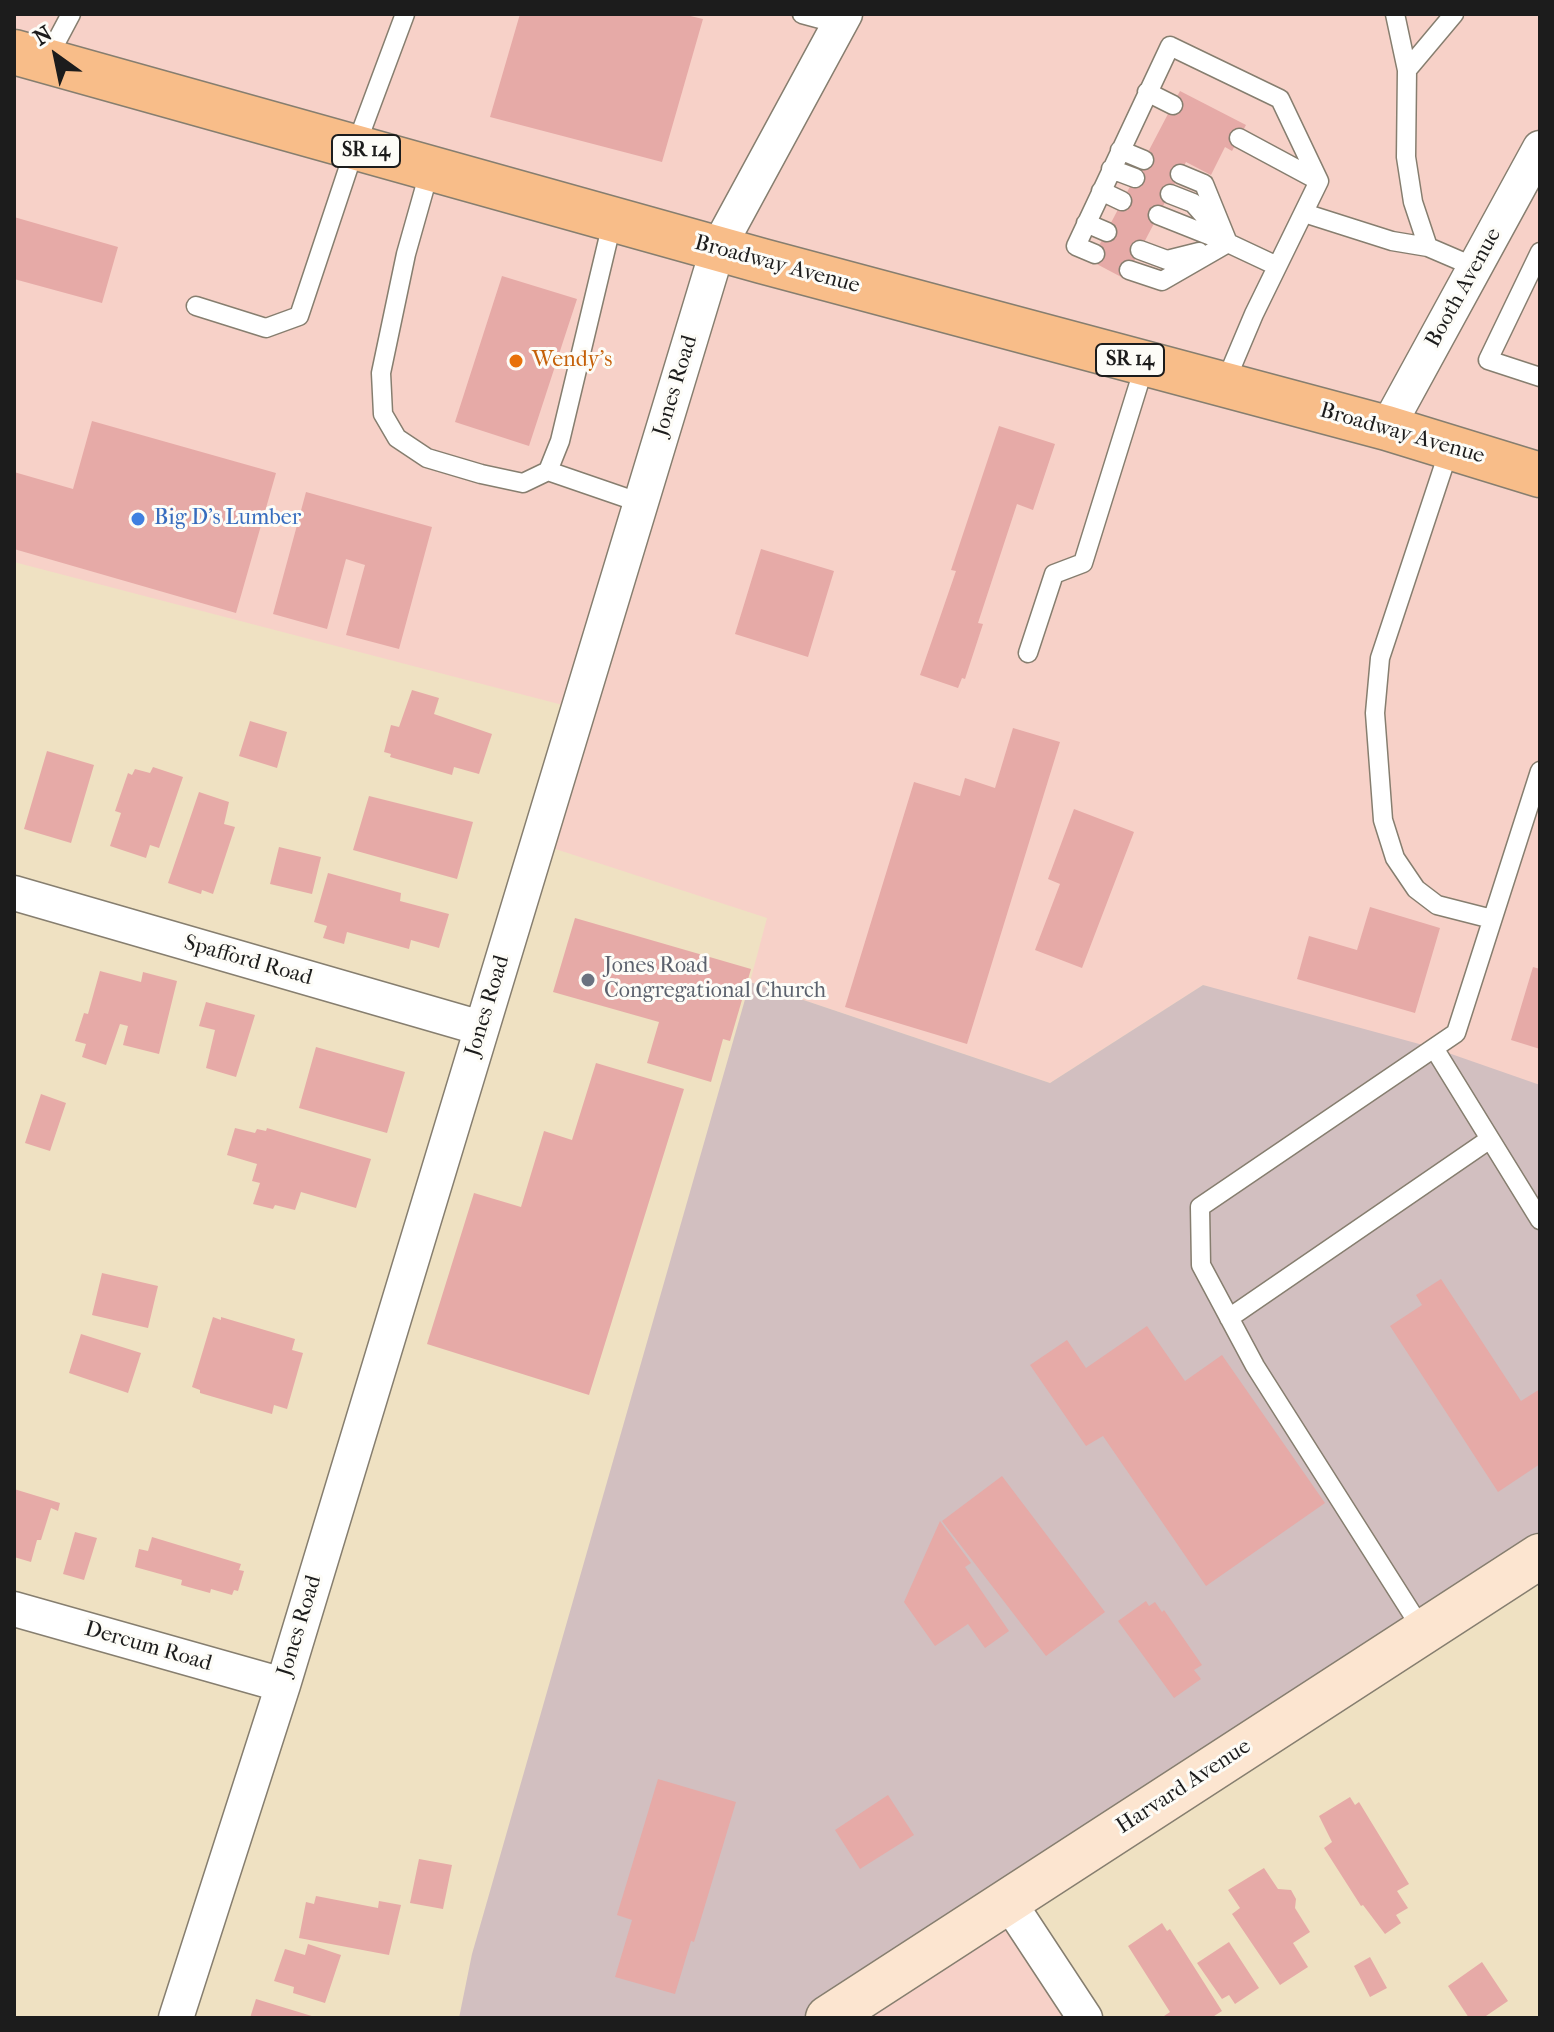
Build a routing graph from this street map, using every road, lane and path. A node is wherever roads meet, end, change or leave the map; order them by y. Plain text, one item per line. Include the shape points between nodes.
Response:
1 (71, 14) edge
2 (405, 14) edge
3 (802, 14) edge
4 (1395, 14) edge
5 (1454, 14) edge
6 (842, 19) edge
7 (30, 56) edge
8 (1407, 70) junction
9 (1147, 92) junction
10 (1173, 105) dead end
11 (1239, 138) dead end
12 (355, 148) junction
13 (1540, 148) edge
14 (1120, 150) junction
15 (1144, 160) dead end
16 (430, 169) junction
17 (1111, 169) junction
18 (1180, 174) dead end
19 (1135, 178) dead end
20 (1319, 181) junction
21 (1101, 191) junction
22 (1170, 194) dead end
23 (1122, 201) dead end
24 (1304, 213) junction
25 (1158, 215) dead end
26 (613, 219) junction
27 (1086, 223) junction
28 (1107, 232) dead end
29 (1228, 243) junction
30 (1428, 247) junction
31 (718, 248) junction
32 (1140, 250) dead end
33 (1540, 252) edge
34 (1095, 254) dead end
35 (1277, 266) junction
36 (1477, 268) junction
37 (1129, 270) dead end
38 (196, 306) dead end
39 (1145, 364) junction
40 (1540, 377) edge
41 (1224, 385) junction
42 (1387, 428) junction
43 (1450, 447) junction
44 (548, 471) junction
45 (1540, 475) edge
46 (641, 503) junction
47 (1028, 653) dead end
48 (1540, 771) edge
49 (14, 893) edge
50 (1492, 919) junction
51 (481, 1028) junction
52 (1434, 1048) junction
53 (1490, 1139) junction
54 (1540, 1220) edge
55 (1229, 1318) junction
56 (1540, 1556) edge
57 (14, 1609) edge
58 (1423, 1631) junction
59 (283, 1685) junction
60 (1008, 1901) junction
61 (176, 2018) edge
62 (828, 2018) edge
63 (1085, 2018) edge

1 - 7 lane
2 - 12 lane
3 - 6 lane
4 - 8 lane
5 - 8 lane
6 - 31 street, Jones Road
7 - 12 main road, Broadway Avenue / SR 14
8 - 30 lane via 1406,157
9 - 10 lane
9 - 14 lane
9 - 20 lane via 1170,46 1280,99
11 - 20 lane
12 - 16 main road, Broadway Avenue / SR 14
12 - 38 lane via 299,316 266,328
13 - 36 street, Booth Avenue
14 - 15 lane
14 - 17 lane
16 - 26 main road, Broadway Avenue / SR 14
16 - 44 lane via 381,373 383,414 397,438 427,458 523,483
17 - 19 lane
17 - 21 lane
18 - 29 lane via 1204,184
20 - 24 lane
21 - 23 lane
21 - 27 lane
22 - 29 lane via 1193,203
24 - 30 lane
24 - 35 lane
25 - 29 lane
26 - 31 main road, Broadway Avenue / SR 14
26 - 44 lane via 560,441
27 - 28 lane
27 - 34 lane via 1076,246
29 - 32 lane via 1167,260
29 - 35 lane
29 - 37 lane via 1162,281
30 - 36 lane
31 - 39 main road, Broadway Avenue / SR 14
31 - 46 street, Jones Road
33 - 40 lane via 1488,360
35 - 41 lane
36 - 42 street, Booth Avenue
39 - 41 main road, Broadway Avenue / SR 14
39 - 47 lane via 1083,563 1054,574
41 - 42 main road, Broadway Avenue / SR 14
42 - 43 main road, Broadway Avenue / SR 14
43 - 45 main road, Broadway Avenue / SR 14
43 - 50 lane via 1380,658 1375,713 1383,820 1395,858 1416,889 1437,905
44 - 46 lane
46 - 51 street, Jones Road
48 - 50 lane
49 - 51 street, Spafford Road
50 - 52 lane via 1456,1033
51 - 59 street, Jones Road
52 - 53 lane
52 - 55 lane via 1200,1207 1201,1265
53 - 54 lane
53 - 55 lane
55 - 58 lane
56 - 58 main road, Harvard Avenue
57 - 59 street, Dercum Road
58 - 60 main road, Harvard Avenue
59 - 61 street, Jones Road
60 - 62 main road, Harvard Avenue
60 - 63 street

